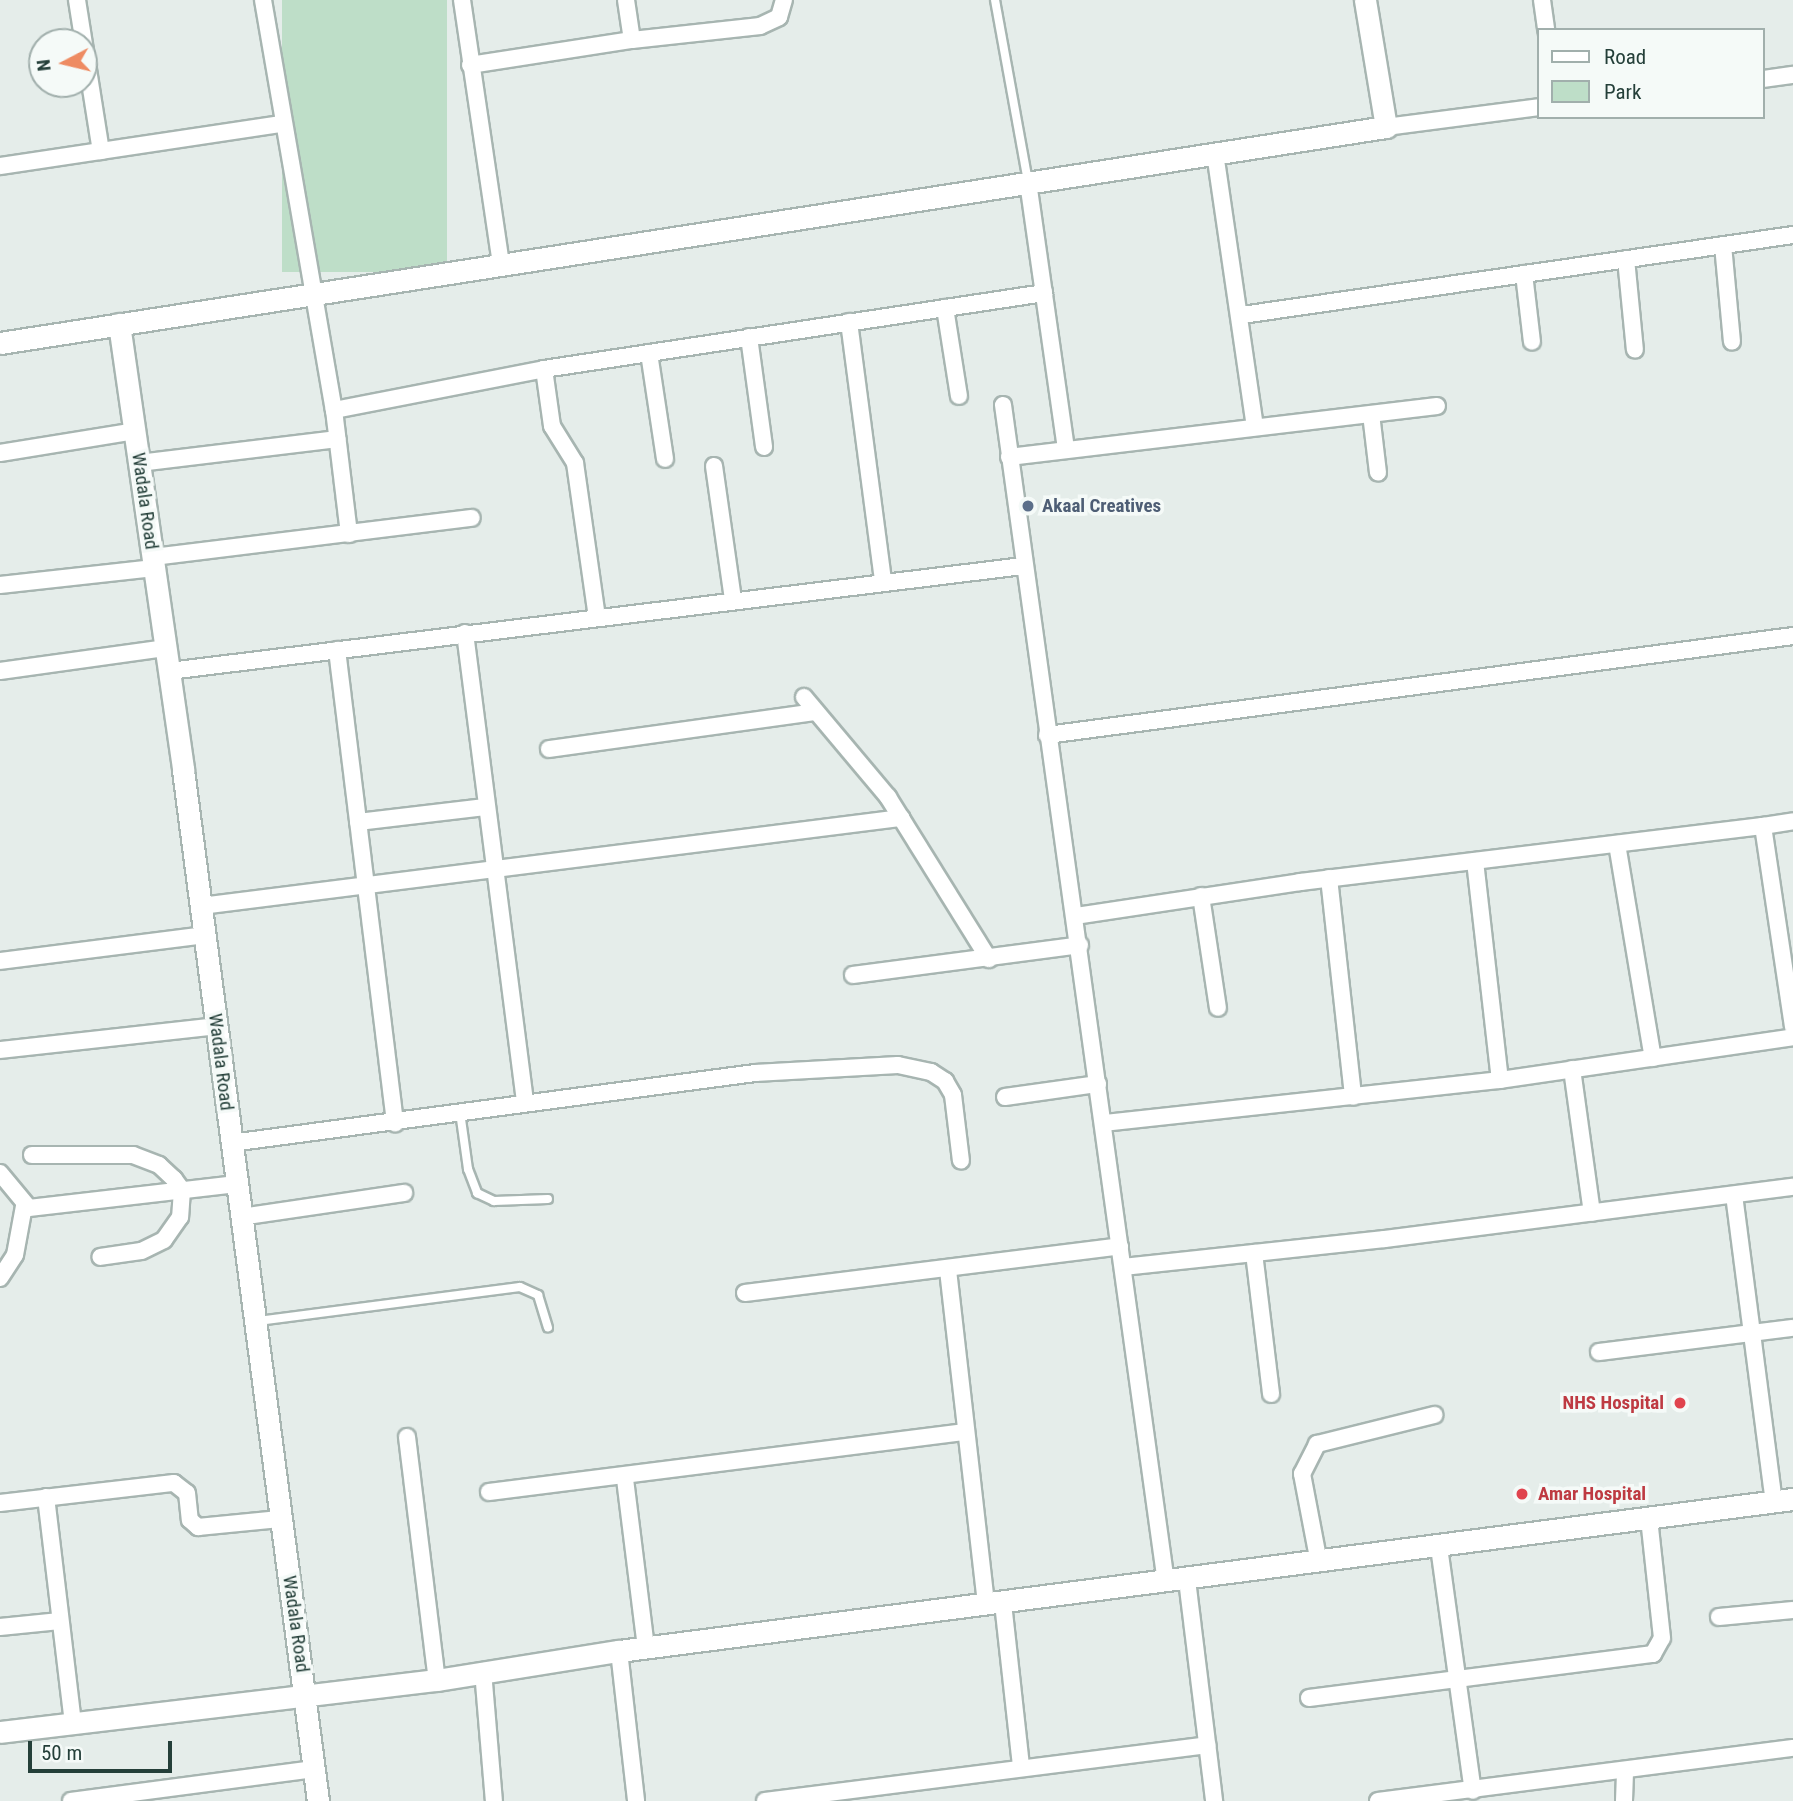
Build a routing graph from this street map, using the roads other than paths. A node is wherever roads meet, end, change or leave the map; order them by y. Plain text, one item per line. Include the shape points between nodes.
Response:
1 (78, 0) edge
2 (263, 0) edge
3 (462, 0) edge
4 (626, 0) edge
5 (784, 0) edge
6 (995, 0) edge
7 (1365, 0) edge
8 (1542, 0) edge
9 (1546, 28) edge
10 (632, 40) junction
11 (470, 65) junction
12 (1793, 75) edge
13 (1765, 79) edge
14 (1538, 107) edge
15 (282, 124) junction
16 (1386, 127) junction
17 (101, 151) junction
18 (1215, 153) junction
19 (0, 166) edge
20 (1028, 182) junction
21 (1793, 235) edge
22 (1723, 245) junction
23 (1626, 259) junction
24 (501, 264) junction
25 (1524, 274) junction
26 (1044, 292) junction
27 (312, 293) junction
28 (945, 308) junction
29 (1242, 315) junction
30 (849, 322) junction
31 (120, 324) junction
32 (749, 338) junction
33 (1532, 342) dead end
34 (1731, 342) dead end
35 (0, 343) edge
36 (1635, 350) dead end
37 (649, 353) junction
38 (544, 369) junction
39 (959, 396) dead end
40 (1003, 405) dead end
41 (1437, 406) dead end
42 (334, 410) junction
43 (1371, 414) junction
44 (1255, 427) junction
45 (136, 431) junction
46 (338, 439) junction
47 (764, 447) dead end
48 (1066, 448) junction
49 (0, 453) edge
50 (1009, 457) junction
51 (665, 458) dead end
52 (139, 463) junction
53 (714, 466) dead end
54 (1378, 473) dead end
55 (472, 519) dead end
56 (349, 534) junction
57 (153, 563) junction
58 (1023, 566) junction
59 (883, 582) junction
60 (0, 585) edge
61 (733, 600) junction
62 (597, 617) junction
63 (465, 633) junction
64 (1793, 636) edge
65 (166, 648) junction
66 (337, 650) junction
67 (0, 671) edge
68 (169, 671) junction
69 (804, 697) dead end
70 (815, 712) junction
71 (1047, 735) junction
72 (549, 749) dead end
73 (485, 807) junction
74 (901, 818) junction
75 (1793, 821) edge
76 (358, 822) junction
77 (1763, 826) junction
78 (1617, 844) junction
79 (1475, 861) junction
80 (492, 867) junction
81 (1329, 878) junction
82 (366, 884) junction
83 (1201, 897) junction
84 (201, 906) junction
85 (1076, 916) junction
86 (205, 934) junction
87 (1080, 945) junction
88 (989, 958) junction
89 (0, 961) edge
90 (853, 975) dead end
91 (1218, 1008) dead end
92 (217, 1026) junction
93 (1793, 1027) edge
94 (1793, 1037) edge
95 (0, 1050) edge
96 (1654, 1058) junction
97 (1572, 1069) junction
98 (1500, 1080) junction
99 (1098, 1084) junction
100 (1005, 1097) dead end
101 (1353, 1097) junction
102 (525, 1102) junction
103 (460, 1112) junction
104 (395, 1123) junction
105 (1104, 1123) junction
106 (232, 1143) junction
107 (32, 1155) dead end
108 (961, 1161) dead end
109 (0, 1173) edge
110 (237, 1184) junction
111 (1793, 1187) edge
112 (182, 1190) junction
113 (404, 1193) dead end
114 (1734, 1195) junction
115 (548, 1199) dead end
116 (24, 1206) junction
117 (1592, 1213) junction
118 (241, 1217) junction
119 (1120, 1246) junction
120 (1254, 1254) junction
121 (100, 1257) dead end
122 (1123, 1267) junction
123 (948, 1270) junction
124 (0, 1278) edge
125 (745, 1293) dead end
126 (255, 1321) junction
127 (548, 1328) dead end
128 (1793, 1328) edge
129 (1752, 1334) junction
130 (1599, 1352) dead end
131 (1271, 1394) dead end
132 (1434, 1415) dead end
133 (965, 1432) junction
134 (407, 1437) dead end
135 (625, 1479) junction
136 (489, 1492) dead end
137 (46, 1497) junction
138 (1783, 1500) edge
139 (0, 1503) edge
140 (281, 1518) junction
141 (1649, 1519) junction
142 (1439, 1547) junction
143 (1319, 1563) junction
144 (1177, 1581) junction
145 (995, 1604) junction
146 (1793, 1610) edge
147 (1719, 1617) dead end
148 (60, 1620) junction
149 (0, 1627) edge
150 (646, 1647) junction
151 (619, 1651) junction
152 (483, 1671) junction
153 (1457, 1679) junction
154 (436, 1680) junction
155 (306, 1696) junction
156 (1308, 1698) dead end
157 (72, 1722) junction
158 (0, 1732) edge
159 (1208, 1745) junction
160 (1793, 1748) edge
161 (1021, 1767) junction
162 (314, 1769) junction
163 (1625, 1770) junction
164 (1474, 1791) junction
165 (71, 1801) edge
166 (318, 1801) edge
167 (494, 1801) edge
168 (636, 1801) edge
169 (765, 1801) edge
170 (1214, 1801) edge
171 (1378, 1801) edge
172 (1624, 1801) edge

1 - 17 street
2 - 15 street
3 - 11 street
4 - 10 street
5 - 10 street via 779,17 760,26
6 - 20 lane
7 - 16 street
8 - 9 street
10 - 11 street
11 - 24 street
12 - 13 street
14 - 16 street
15 - 17 street
15 - 27 street
16 - 18 street
17 - 19 street
18 - 20 street
18 - 29 street
20 - 24 street
20 - 26 street
21 - 22 street
22 - 23 street
22 - 34 street
23 - 25 street
23 - 36 street
24 - 27 street
25 - 29 street
25 - 33 street
26 - 28 street
26 - 48 street
27 - 31 street
27 - 42 street
28 - 30 street
28 - 39 street
29 - 44 street
30 - 32 street
30 - 59 street
31 - 35 street
31 - 45 street, Wadala Road
32 - 37 street
32 - 47 street
37 - 38 street
37 - 51 street
38 - 42 street
38 - 62 street via 552,426 575,463
40 - 50 street
41 - 43 street
42 - 46 street
43 - 44 street
43 - 54 street
44 - 48 street
45 - 49 street
45 - 52 street, Wadala Road
46 - 52 street
46 - 56 street
48 - 50 street
50 - 58 street
52 - 57 street, Wadala Road
53 - 61 street
55 - 56 street
56 - 57 street
57 - 60 street
57 - 65 street, Wadala Road
58 - 59 street
58 - 71 street
59 - 61 street
61 - 62 street
62 - 63 street
63 - 66 street
63 - 73 street
64 - 71 street
65 - 67 street
65 - 68 street, Wadala Road
66 - 68 street
66 - 76 street
68 - 84 street, Wadala Road
69 - 70 street
70 - 72 street
70 - 74 street
71 - 85 street
73 - 76 street
73 - 80 street
74 - 80 street
74 - 88 street
75 - 77 street
76 - 82 street
77 - 78 street
77 - 93 street
78 - 79 street
78 - 96 street
79 - 81 street
79 - 98 street
80 - 82 street
80 - 102 street
81 - 83 street
81 - 101 street
82 - 84 street
82 - 104 street
83 - 85 street
83 - 91 street
84 - 86 street, Wadala Road
85 - 87 street
86 - 89 street
86 - 92 street, Wadala Road
87 - 88 street
87 - 99 street
88 - 90 street
92 - 95 street
92 - 106 street, Wadala Road
94 - 96 street
96 - 97 street
97 - 98 street
97 - 117 street
98 - 101 street
99 - 100 street
99 - 105 street
101 - 105 street
102 - 103 street
102 - 108 street via 755,1073 913,1066 945,1082 953,1095
103 - 104 street
103 - 115 lane via 468,1169 477,1193 494,1201
104 - 106 street
105 - 119 street
106 - 110 street, Wadala Road
107 - 112 street via 132,1155 166,1169
109 - 116 street
110 - 112 street
110 - 118 street, Wadala Road
111 - 114 street
112 - 116 street
112 - 121 street via 180,1217 157,1246
113 - 118 street
114 - 117 street
114 - 129 street
116 - 124 street via 15,1255
117 - 120 street
118 - 126 street, Wadala Road
119 - 122 street
119 - 123 street
120 - 122 street
120 - 131 street
122 - 144 street
123 - 125 street
123 - 133 street
126 - 127 lane via 520,1287 538,1295
126 - 140 street, Wadala Road
128 - 129 street
129 - 130 street
129 - 138 street
132 - 143 street via 1317,1444 1302,1474
133 - 135 street
133 - 145 street
134 - 154 street
135 - 136 street
135 - 150 street
137 - 139 street
137 - 140 street via 174,1483 187,1493 190,1520 198,1527
137 - 148 street
138 - 141 street
140 - 155 street, Wadala Road
141 - 142 street
141 - 153 street via 1662,1638 1653,1654
142 - 143 street
142 - 153 street
143 - 144 street
144 - 145 street
144 - 159 street
145 - 150 street
145 - 161 street
146 - 147 street
148 - 149 street
148 - 157 street
150 - 151 street
151 - 152 street
151 - 168 street
152 - 154 street
152 - 167 street
153 - 156 street
153 - 164 street
154 - 155 street
155 - 157 street
155 - 162 street, Wadala Road
157 - 158 street
159 - 161 street
159 - 170 street
160 - 163 street
161 - 169 street
162 - 165 street
162 - 166 street, Wadala Road
163 - 164 street
163 - 172 street
164 - 171 street

